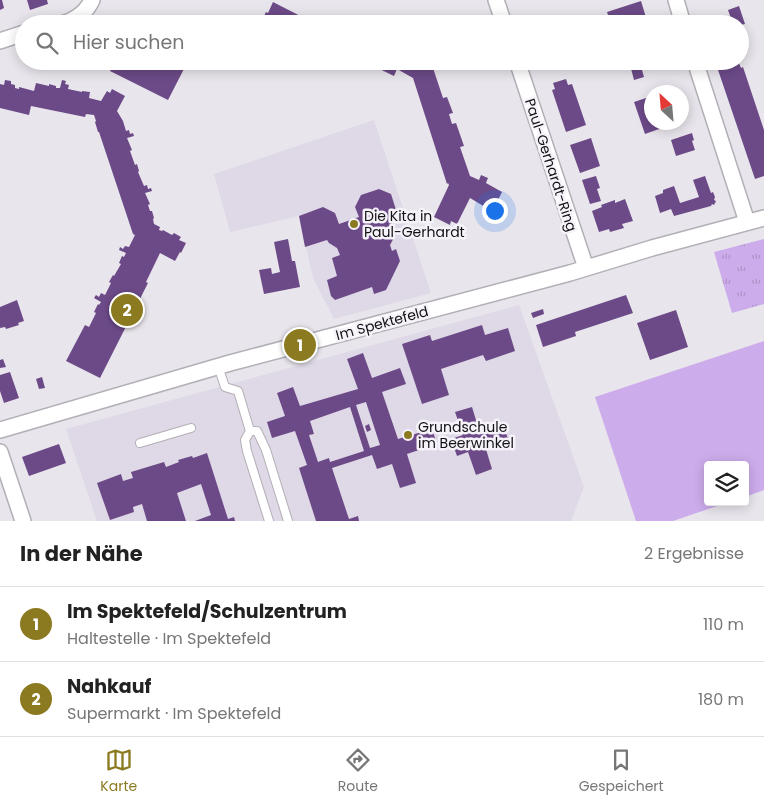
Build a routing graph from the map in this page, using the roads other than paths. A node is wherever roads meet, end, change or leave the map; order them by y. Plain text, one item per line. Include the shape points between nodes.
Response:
1 (92, 0) edge
2 (496, 0) edge
3 (676, 0) edge
4 (81, 15) edge
5 (499, 15) edge
6 (680, 15) edge
7 (15, 36) edge
8 (0, 41) edge
9 (520, 70) edge
10 (698, 70) edge
11 (764, 218) edge
12 (747, 222) junction
13 (586, 268) junction
14 (218, 366) junction
15 (191, 428) dead end
16 (0, 430) edge
17 (250, 431) junction
18 (140, 443) dead end
19 (0, 452) edge
20 (22, 521) edge
21 (269, 521) edge
22 (288, 521) edge

1 - 4 street
2 - 5 street
3 - 6 street
7 - 8 street
9 - 13 street, Paul-Gerhardt-Ring
10 - 12 street
11 - 12 street, Im Spektefeld
12 - 13 street, Im Spektefeld
13 - 14 street, Im Spektefeld
14 - 16 street, Im Spektefeld
14 - 17 lane via 225,387 238,391
15 - 18 lane
17 - 21 lane via 245,440 247,451
17 - 22 lane via 257,431 266,450
19 - 20 street

